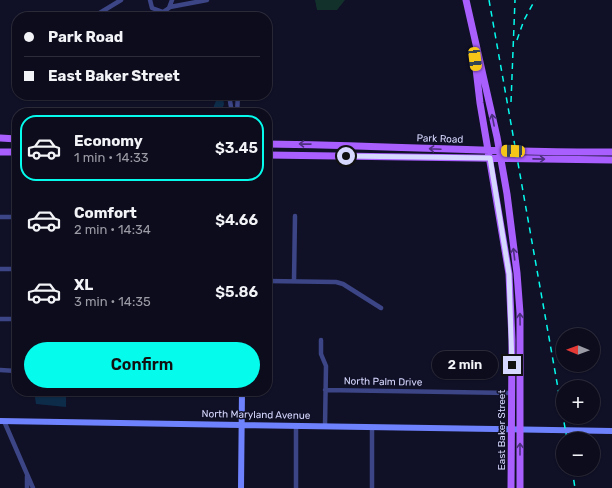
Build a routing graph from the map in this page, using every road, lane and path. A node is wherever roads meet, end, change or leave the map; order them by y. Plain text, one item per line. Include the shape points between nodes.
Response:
1 (121, 0) edge
2 (150, 0) edge
3 (172, 0) edge
4 (207, 0) edge
5 (466, 0) edge
6 (170, 7) junction
7 (158, 11) joint
8 (101, 12) edge
9 (473, 36) junction
10 (0, 138) edge
11 (12, 139) edge
12 (272, 144) edge
13 (488, 151) junction
14 (0, 152) edge
15 (12, 152) edge
16 (612, 152) edge
17 (272, 155) edge
18 (496, 156) junction
19 (612, 160) edge
20 (295, 216) dead end
21 (0, 217) edge
22 (12, 217) edge
23 (0, 269) edge
24 (12, 269) edge
25 (272, 281) edge
26 (294, 281) junction
27 (381, 308) dead end
28 (0, 319) edge
29 (12, 319) edge
30 (321, 340) dead end
31 (0, 370) edge
32 (12, 370) edge
33 (325, 390) junction
34 (512, 393) junction
35 (242, 396) edge
36 (2, 421) edge
37 (242, 425) junction
38 (296, 426) junction
39 (325, 426) junction
40 (372, 428) junction
41 (512, 429) junction
42 (520, 430) junction
43 (612, 431) edge
44 (27, 472) junction
45 (26, 488) edge
46 (33, 488) edge
47 (241, 488) edge
48 (296, 488) edge
49 (372, 488) edge
50 (511, 488) edge
51 (520, 488) edge

1 - 8 street
2 - 7 street via 152,8
3 - 6 street
4 - 6 street
5 - 9 main road
6 - 7 street via 166,11
9 - 13 main road
18 -> 9 main road via 489,98
10 - 11 main road
13 -> 12 main road, Park Road
13 - 18 main road, Park Road
13 - 18 main road
14 - 15 main road
16 - 18 main road, Park Road
17 - 18 main road, Park Road
18 -> 19 main road, Park Road
18 - 34 main road, East Baker Street via 509,274
42 -> 18 main road, East Baker Street via 520,313 517,273
20 - 26 street
21 - 22 street
23 - 24 street
25 - 26 street
26 - 27 street via 343,284
28 - 29 street
30 - 33 street via 321,354 326,366
31 - 32 street
33 - 34 street, North Palm Drive
33 - 39 street
34 - 41 main road, East Baker Street
35 - 37 street
36 - 37 street, North Maryland Avenue
36 - 44 street
37 - 38 street, North Maryland Avenue
37 - 47 street
38 - 39 street, North Maryland Avenue
38 - 48 street
39 - 40 street, North Maryland Avenue
40 - 41 street, North Maryland Avenue
40 - 49 street
41 - 42 street, North Maryland Avenue
41 - 50 main road, East Baker Street
42 - 43 street, North Maryland Avenue
51 -> 42 main road, East Baker Street
44 - 45 street
44 - 46 street

